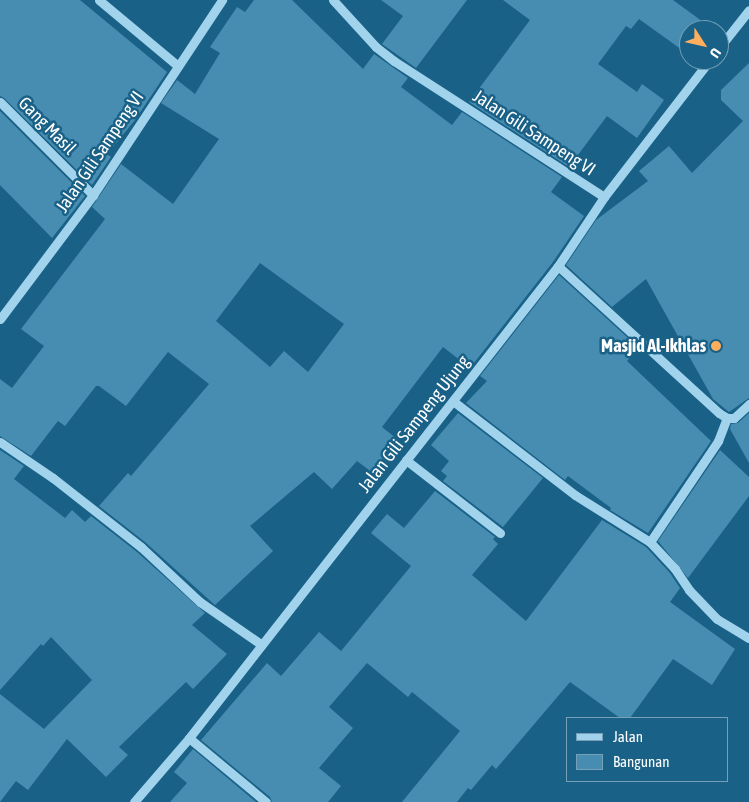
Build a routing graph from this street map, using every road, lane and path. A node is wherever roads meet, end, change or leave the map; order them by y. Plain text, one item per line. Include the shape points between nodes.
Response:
1 (99, 0) edge
2 (222, 0) edge
3 (333, 0) edge
4 (749, 10) edge
5 (729, 35) edge
6 (178, 66) junction
7 (702, 70) edge
8 (0, 102) edge
9 (93, 195) junction
10 (604, 196) junction
11 (558, 266) junction
12 (0, 319) edge
13 (453, 401) junction
14 (749, 404) edge
15 (727, 418) junction
16 (0, 442) edge
17 (406, 460) junction
18 (500, 533) dead end
19 (650, 542) junction
20 (749, 638) edge
21 (262, 645) junction
22 (189, 738) junction
23 (134, 802) edge
24 (266, 802) edge

1 - 6 street
2 - 6 street, Jalan Gili Sampeng VI
3 - 10 street, Jalan Gili Sampeng VI via 376,47 394,61
4 - 5 street
6 - 9 street, Jalan Gili Sampeng VI
7 - 10 street, Jalan Gili Sampeng Ujung
8 - 9 street, Gang Masil
9 - 12 street, Jalan Gili Sampeng VI
10 - 11 street, Jalan Gili Sampeng Ujung
11 - 13 street, Jalan Gili Sampeng Ujung
11 - 15 street
13 - 17 street, Jalan Gili Sampeng Ujung
13 - 19 street via 575,495
14 - 15 street via 734,418
15 - 19 street via 718,441
16 - 21 street via 53,478 141,547 200,602
17 - 18 street
17 - 21 street, Jalan Gili Sampeng Ujung
19 - 20 street via 716,619
21 - 22 street, Jalan Gili Sampeng Ujung
22 - 23 street, Jalan Gili Sampeng Ujung
22 - 24 street

